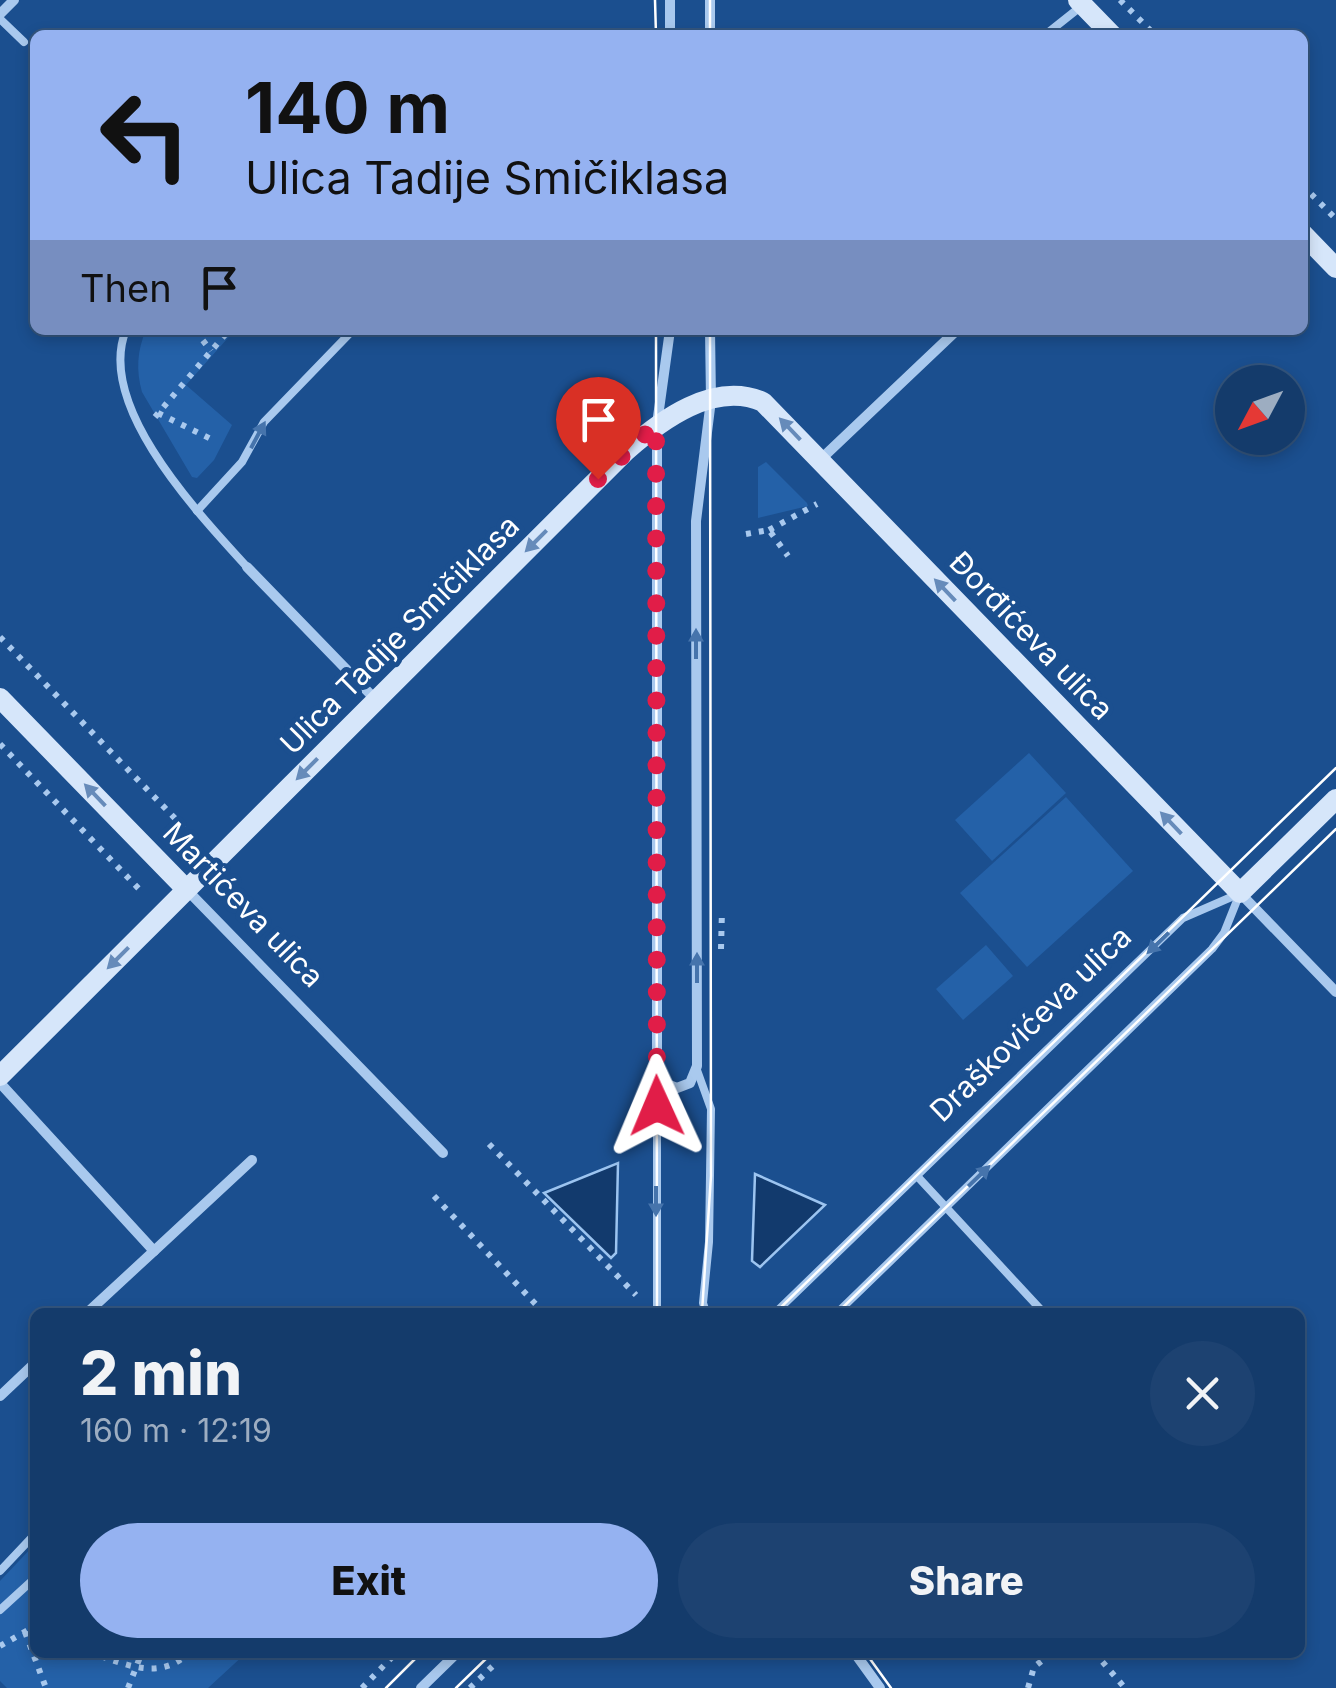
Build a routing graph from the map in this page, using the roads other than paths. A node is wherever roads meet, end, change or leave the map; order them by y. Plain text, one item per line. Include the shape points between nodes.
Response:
1 (14, 0) edge
2 (670, 0) edge
3 (710, 0) edge
4 (1081, 2) edge
5 (0, 17) edge
6 (670, 30) edge
7 (710, 30) edge
8 (1050, 30) edge
9 (1107, 30) edge
10 (24, 42) dead end
11 (1308, 239) edge
12 (1336, 268) edge
13 (124, 335) edge
14 (348, 335) edge
15 (669, 335) edge
16 (710, 335) edge
17 (952, 335) edge
18 (710, 400) junction
19 (656, 424) junction
20 (820, 460) junction
21 (197, 511) junction
22 (248, 567) joint
23 (0, 698) edge
24 (376, 700) junction
25 (1336, 799) edge
26 (186, 889) junction
27 (1240, 893) junction
28 (1336, 992) edge
29 (697, 1066) junction
30 (656, 1068) junction
31 (0, 1080) edge
32 (443, 1153) dead end
33 (252, 1160) dead end
34 (917, 1176) junction
35 (946, 1208) junction
36 (154, 1251) junction
37 (92, 1308) edge
38 (657, 1308) edge
39 (705, 1308) edge
40 (780, 1308) edge
41 (842, 1308) edge
42 (1039, 1308) edge
43 (30, 1368) edge
44 (0, 1396) edge
45 (30, 1539) edge
46 (0, 1571) edge
47 (30, 1583) edge
48 (0, 1610) edge
49 (452, 1658) edge
50 (858, 1658) edge
51 (421, 1688) edge
52 (880, 1688) edge

1 - 5 street
2 - 6 street
3 - 7 street
4 - 8 lane
4 - 9 street
5 - 10 lane
11 - 12 street
13 - 21 lane via 123,391 170,478
21 -> 14 lane via 242,462 264,422
15 - 19 street
16 - 18 street
17 - 20 street
18 - 19 street, Đorđićeva ulica
20 -> 18 street, Đorđićeva ulica via 763,402
29 -> 18 street via 696,508
19 -> 24 street, Ulica Tadije Smičiklasa
19 - 30 street
27 -> 20 street, Đorđićeva ulica
21 - 22 lane
22 - 24 street
26 -> 23 street, Martićeva ulica
24 -> 26 street, Ulica Tadije Smičiklasa
25 - 27 street, Draškovićeva ulica
26 -> 31 street, Ulica Tadije Smičiklasa
26 - 32 street, Martićeva ulica
27 - 28 street, Đorđićeva ulica
27 -> 34 lane, Draškovićeva ulica via 1183,918
35 -> 27 lane, Draškovićeva ulica via 1212,949
29 - 30 street via 690,1082 677,1088 664,1083
29 - 39 lane via 711,1108
30 -> 38 lane
31 - 36 street
33 - 36 street
34 - 35 lane
34 - 40 lane, Draškovićeva ulica
35 - 41 lane, Draškovićeva ulica
35 - 42 lane
36 - 37 street
43 - 44 street
45 - 46 lane
47 - 48 lane
49 - 51 street
50 - 52 street

